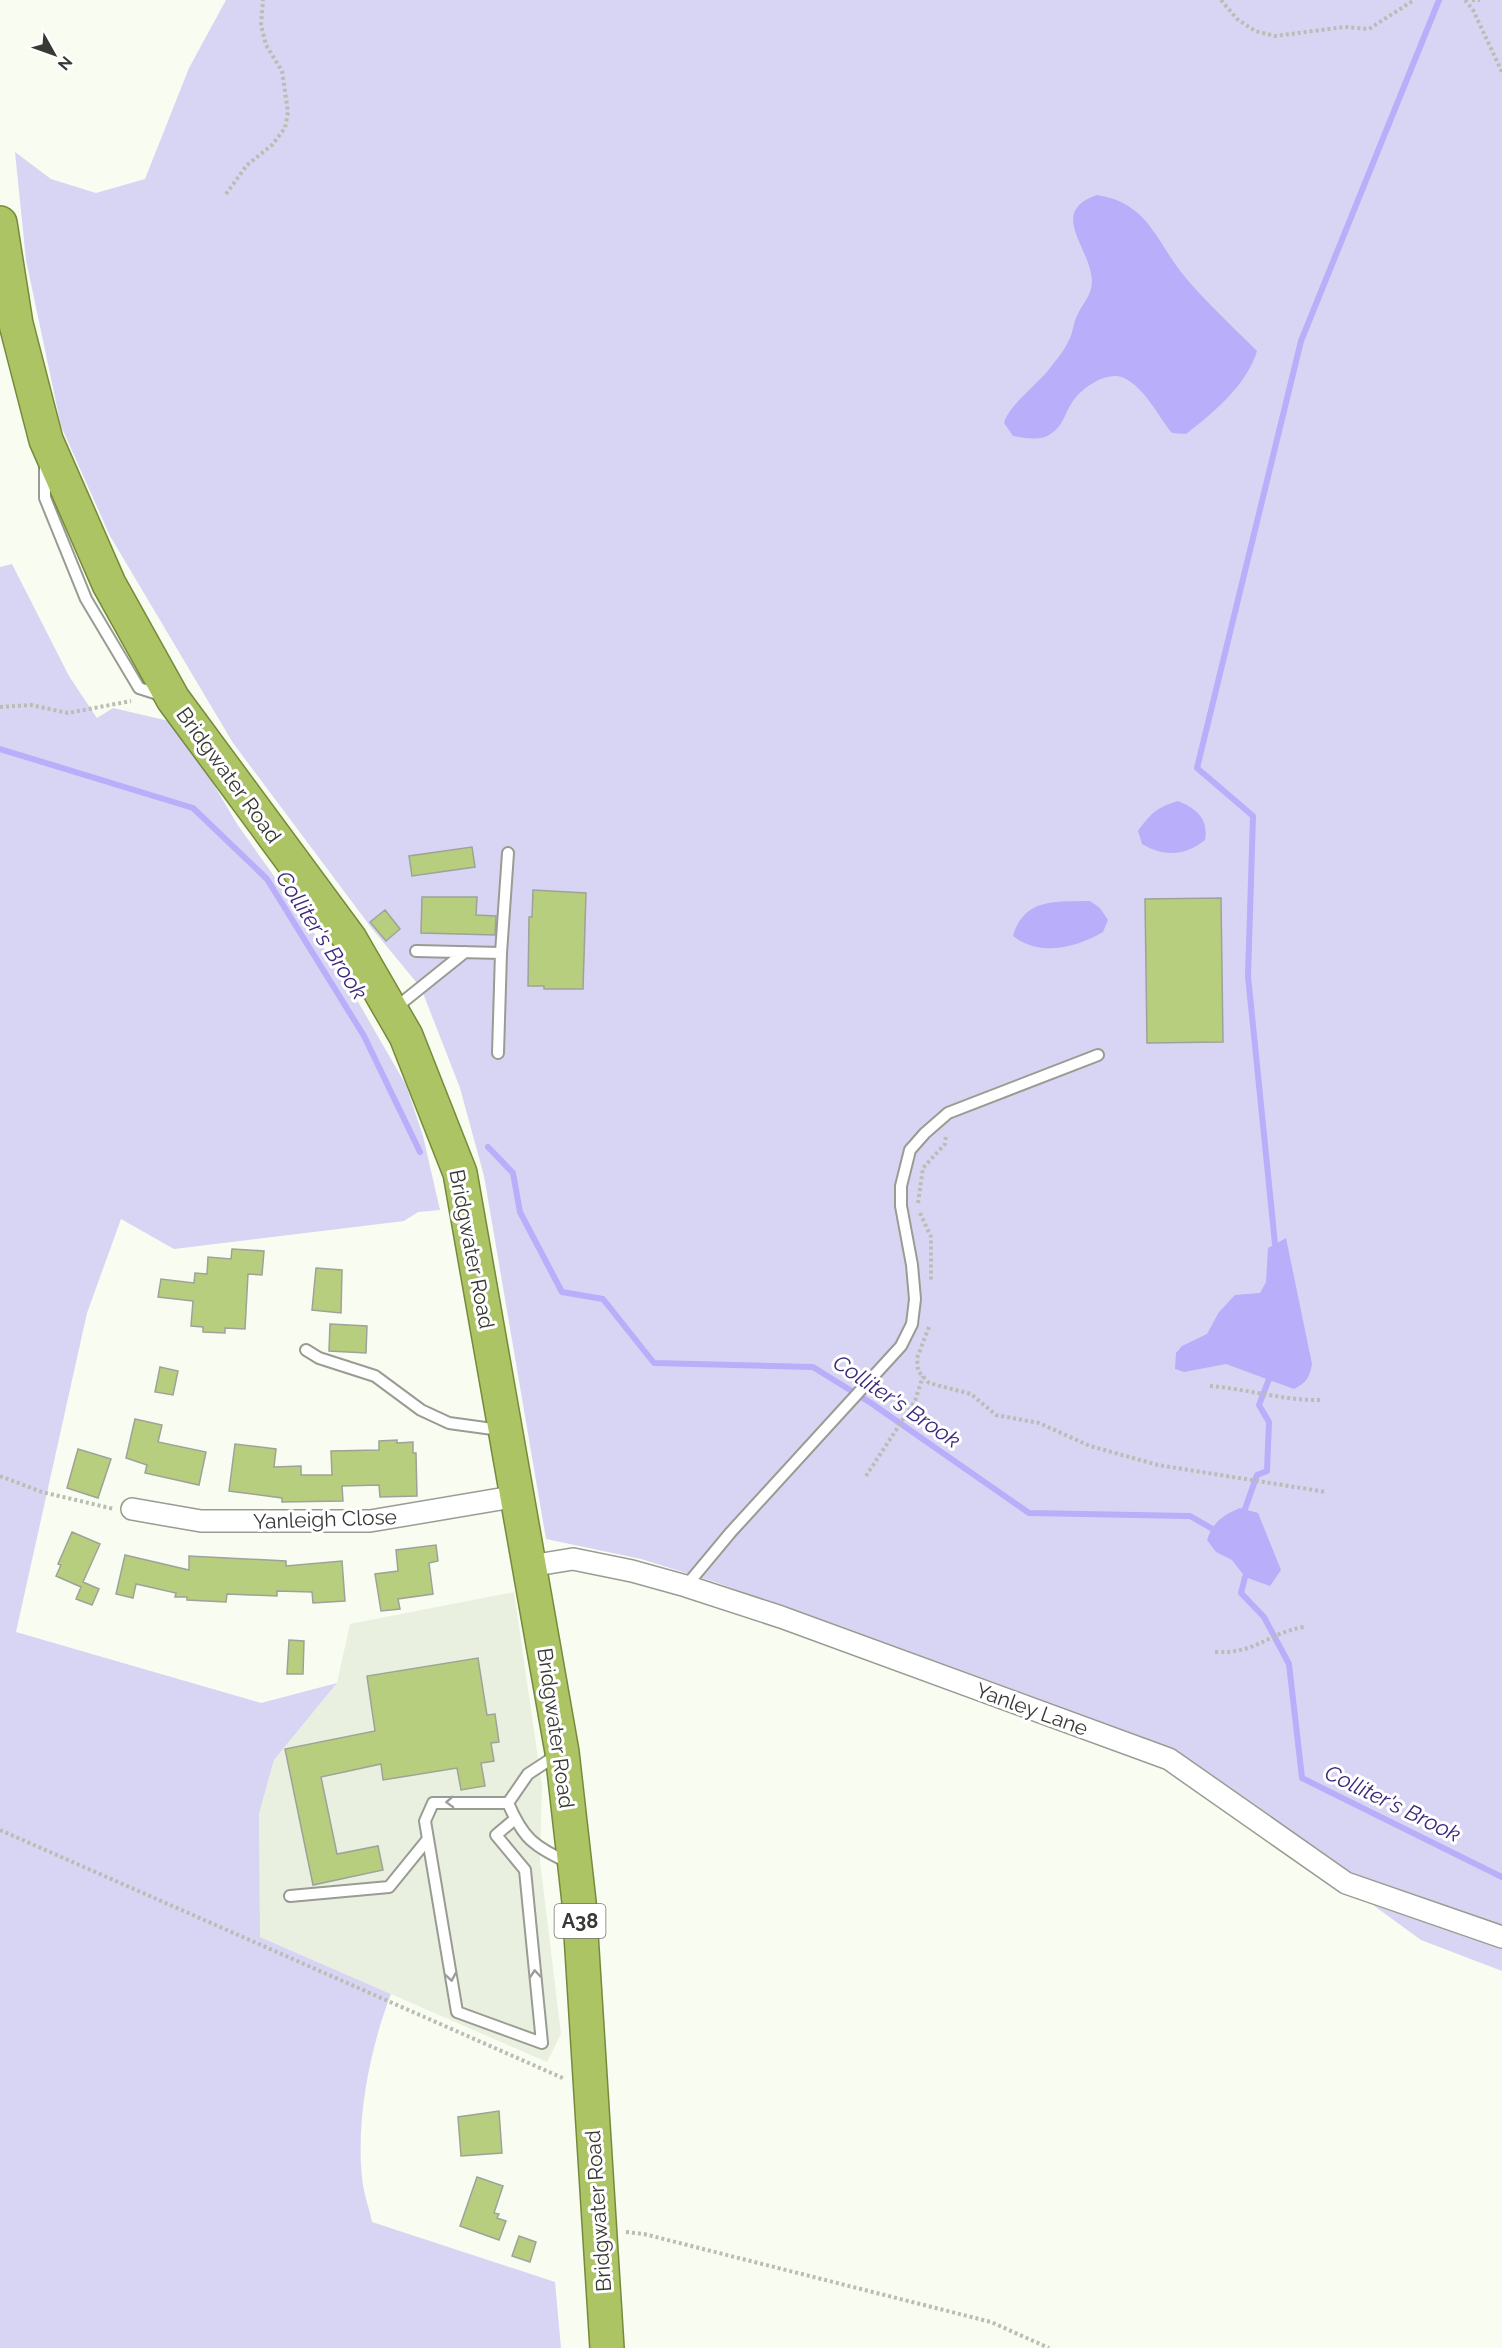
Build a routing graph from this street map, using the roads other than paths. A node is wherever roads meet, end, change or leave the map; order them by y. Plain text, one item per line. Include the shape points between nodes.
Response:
1 (0, 223) edge
2 (508, 853) dead end
3 (416, 951) dead end
4 (465, 952) junction
5 (501, 953) junction
6 (391, 1011) junction
7 (498, 1053) dead end
8 (1098, 1054) dead end
9 (306, 1350) dead end
10 (506, 1431) junction
11 (518, 1497) junction
12 (132, 1509) road end
13 (530, 1566) junction
14 (686, 1586) junction
15 (562, 1752) junction
16 (508, 1803) junction
17 (515, 1819) junction
18 (428, 1839) junction
19 (575, 1865) junction
20 (290, 1896) dead end
21 (1502, 1937) edge
22 (608, 2348) edge

1 - 6 highway, Bridgwater Road / A38 via 15,324 46,440 109,584 173,699 350,939
2 - 5 lane
3 - 4 lane
4 - 5 lane
4 - 6 lane
5 - 7 lane
6 - 10 highway, Bridgwater Road / A38 via 406,1036 460,1173
8 - 14 lane via 948,1113 910,1150 901,1186 901,1206 915,1299 912,1324 901,1346
9 - 10 lane via 375,1376 422,1410 449,1423
10 - 11 highway, Bridgwater Road / A38
11 - 12 street, Yanleigh Close via 370,1521 201,1521
11 - 13 highway, Bridgwater Road / A38
13 - 14 street, Yanley Lane via 573,1559
13 - 15 highway, Bridgwater Road / A38
14 - 21 street, Yanley Lane via 1169,1759 1346,1883
15 - 16 lane via 528,1774
15 - 19 highway, Bridgwater Road / A38
16 - 17 lane
16 -> 18 lane via 433,1803 424,1821
18 -> 17 lane via 457,2012 542,2043 525,1870 496,1835
17 - 19 lane via 520,1830 542,1850
18 - 20 lane via 389,1887
19 - 22 highway, Bridgwater Road / A38

